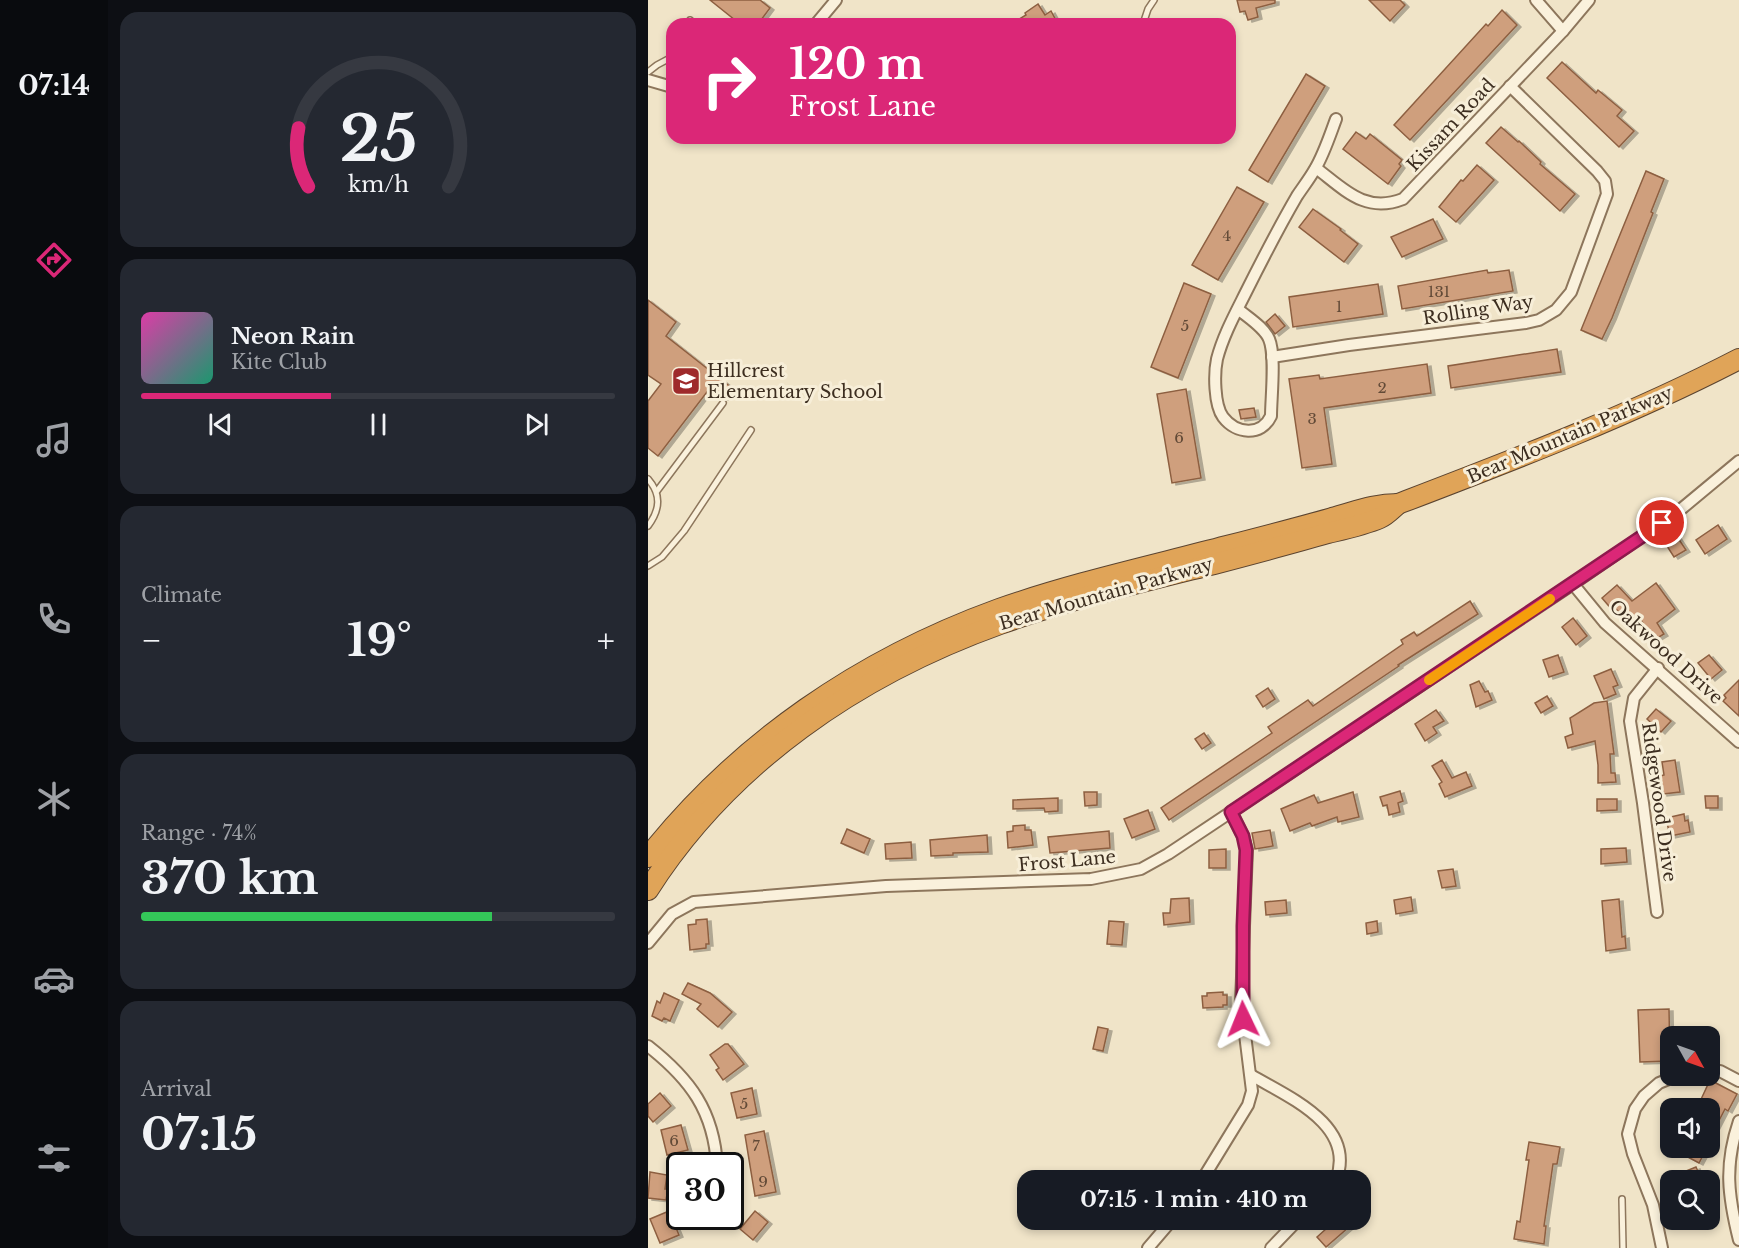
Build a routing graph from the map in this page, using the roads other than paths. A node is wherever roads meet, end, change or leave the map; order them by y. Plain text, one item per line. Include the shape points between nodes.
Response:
1 (836, 0) edge
2 (1154, 0) edge
3 (1536, 0) edge
4 (1589, 0) edge
5 (821, 18) edge
6 (1145, 18) edge
7 (1563, 30) junction
8 (666, 60) edge
9 (648, 72) edge
10 (648, 80) edge
11 (666, 85) edge
12 (1510, 86) junction
13 (1336, 119) dead end
14 (1316, 168) junction
15 (1238, 309) junction
16 (1272, 357) junction
17 (1739, 359) edge
18 (723, 403) dead end
19 (751, 430) dead end
20 (1739, 461) edge
21 (648, 479) edge
22 (657, 491) junction
23 (1398, 504) junction
24 (648, 526) edge
25 (648, 566) edge
26 (1573, 584) junction
27 (1658, 668) junction
28 (1739, 742) edge
29 (1231, 812) junction
30 (648, 857) edge
31 (648, 890) edge
32 (1657, 912) dead end
33 (648, 943) edge
34 (648, 1046) edge
35 (1720, 1071) edge
36 (1251, 1074) junction
37 (1739, 1081) edge
38 (1660, 1083) edge
39 (1739, 1121) edge
40 (715, 1152) edge
41 (1208, 1170) edge
42 (1340, 1170) edge
43 (1622, 1199) dead end
44 (1737, 1223) edge
45 (1163, 1230) edge
46 (1289, 1230) edge
47 (1739, 1240) edge
48 (1148, 1248) edge
49 (1271, 1248) edge
50 (1623, 1248) edge
51 (1662, 1248) edge

1 - 5 street
2 - 6 lane
3 - 7 street
4 - 7 street, Kissam Road
7 - 12 street, Kissam Road
8 - 9 lane
10 - 11 street
12 - 14 street, Kissam Road via 1403,199 1378,205 1365,202
12 - 16 street, Rolling Way via 1605,181 1607,194 1571,292 1556,310 1539,320
13 - 14 street
14 - 15 street
15 - 16 street via 1270,340
15 - 16 street via 1214,376 1223,417 1238,430 1260,429 1271,416
17 - 23 highway, Bear Mountain Parkway via 1561,440
18 - 22 lane
19 - 25 lane via 684,531 662,557
20 - 26 street, Frost Lane via 1680,510
21 - 22 lane
22 - 24 lane via 658,508
23 - 30 highway, Bear Mountain Parkway via 1377,504 1072,586 1000,609 919,642 842,684 770,734 705,792
23 - 31 highway, Bear Mountain Parkway via 1382,517 1354,526 1044,609 964,637 896,669 814,718 746,773 692,829
26 - 27 street, Oakwood Drive via 1605,623
26 - 29 street, Frost Lane
27 - 28 street, Oakwood Drive
27 - 32 street, Ridgewood Drive via 1634,698 1630,721
29 - 33 street, Frost Lane via 1141,869 1113,876 886,886 694,902 672,914
29 - 36 street via 1246,850 1241,1002
34 - 40 street via 677,1071 702,1103
35 - 37 street
36 - 41 street via 1248,1105
36 - 42 street via 1324,1122 1338,1149
38 - 51 street via 1635,1109 1628,1134 1653,1205
39 - 44 street via 1729,1160 1730,1199
43 - 50 lane
44 - 47 street
45 - 48 street
46 - 49 street

